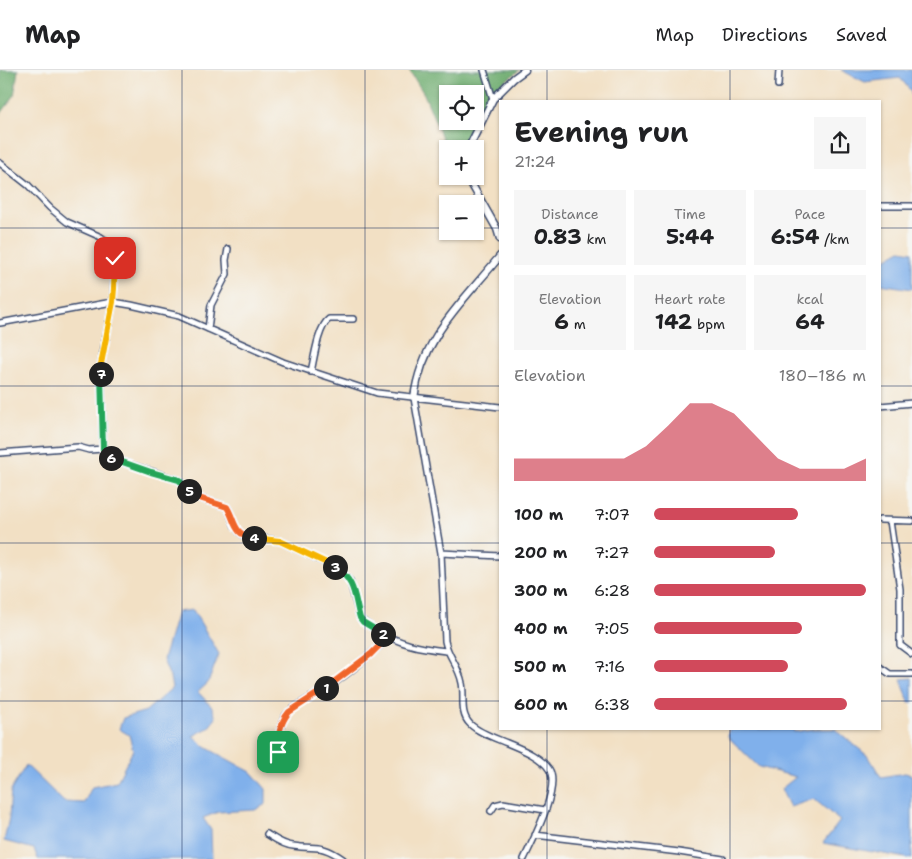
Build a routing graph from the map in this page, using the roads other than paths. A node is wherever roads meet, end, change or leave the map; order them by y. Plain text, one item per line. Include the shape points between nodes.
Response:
1 (484, 70) edge
2 (525, 70) edge
3 (779, 70) edge
4 (778, 85) dead end
5 (493, 99) junction
6 (472, 140) edge
7 (0, 163) edge
8 (472, 185) edge
9 (881, 206) edge
10 (912, 206) edge
11 (499, 229) edge
12 (228, 249) dead end
13 (499, 257) edge
14 (113, 302) junction
15 (354, 319) dead end
16 (0, 322) edge
17 (208, 329) junction
18 (311, 372) junction
19 (414, 398) junction
20 (912, 403) edge
21 (881, 406) edge
22 (499, 407) edge
23 (103, 449) junction
24 (0, 453) edge
25 (881, 520) edge
26 (890, 521) junction
27 (912, 521) edge
28 (441, 553) junction
29 (499, 556) edge
30 (388, 637) junction
31 (446, 651) junction
32 (912, 654) edge
33 (881, 668) edge
34 (912, 674) edge
35 (278, 760) dead end
36 (544, 810) junction
37 (491, 811) dead end
38 (267, 834) dead end
39 (535, 835) junction
40 (343, 859) edge
41 (524, 859) edge
42 (723, 859) edge

1 - 5 street
2 - 5 street
3 - 4 street
5 - 6 street
7 - 14 street via 67,222 107,241 115,258
8 - 11 street
9 - 10 street
12 - 17 street via 227,274 211,305
13 - 19 street via 444,321 417,379
14 - 16 street
14 - 17 street via 168,312
14 - 23 street via 101,364
15 - 18 street via 326,321
17 - 18 street
18 - 19 street via 377,393
19 - 22 street
19 - 28 street
20 - 21 street
23 - 24 street via 78,447
23 - 30 street via 113,459 179,480 196,497 227,507 238,532 243,535 280,541 336,568 350,581 363,622
25 - 26 street
26 - 27 street
26 - 32 street via 900,589 900,645
28 - 29 street
28 - 31 street
30 - 31 street via 420,648
30 - 35 street via 330,686 289,712 278,734
31 - 36 street via 460,673 463,710 471,726 523,750 548,768 552,780
33 - 34 street via 890,674
36 - 37 street via 503,803 495,805
36 - 39 street
38 - 40 street via 293,846 325,848
39 - 41 street
39 - 42 street

